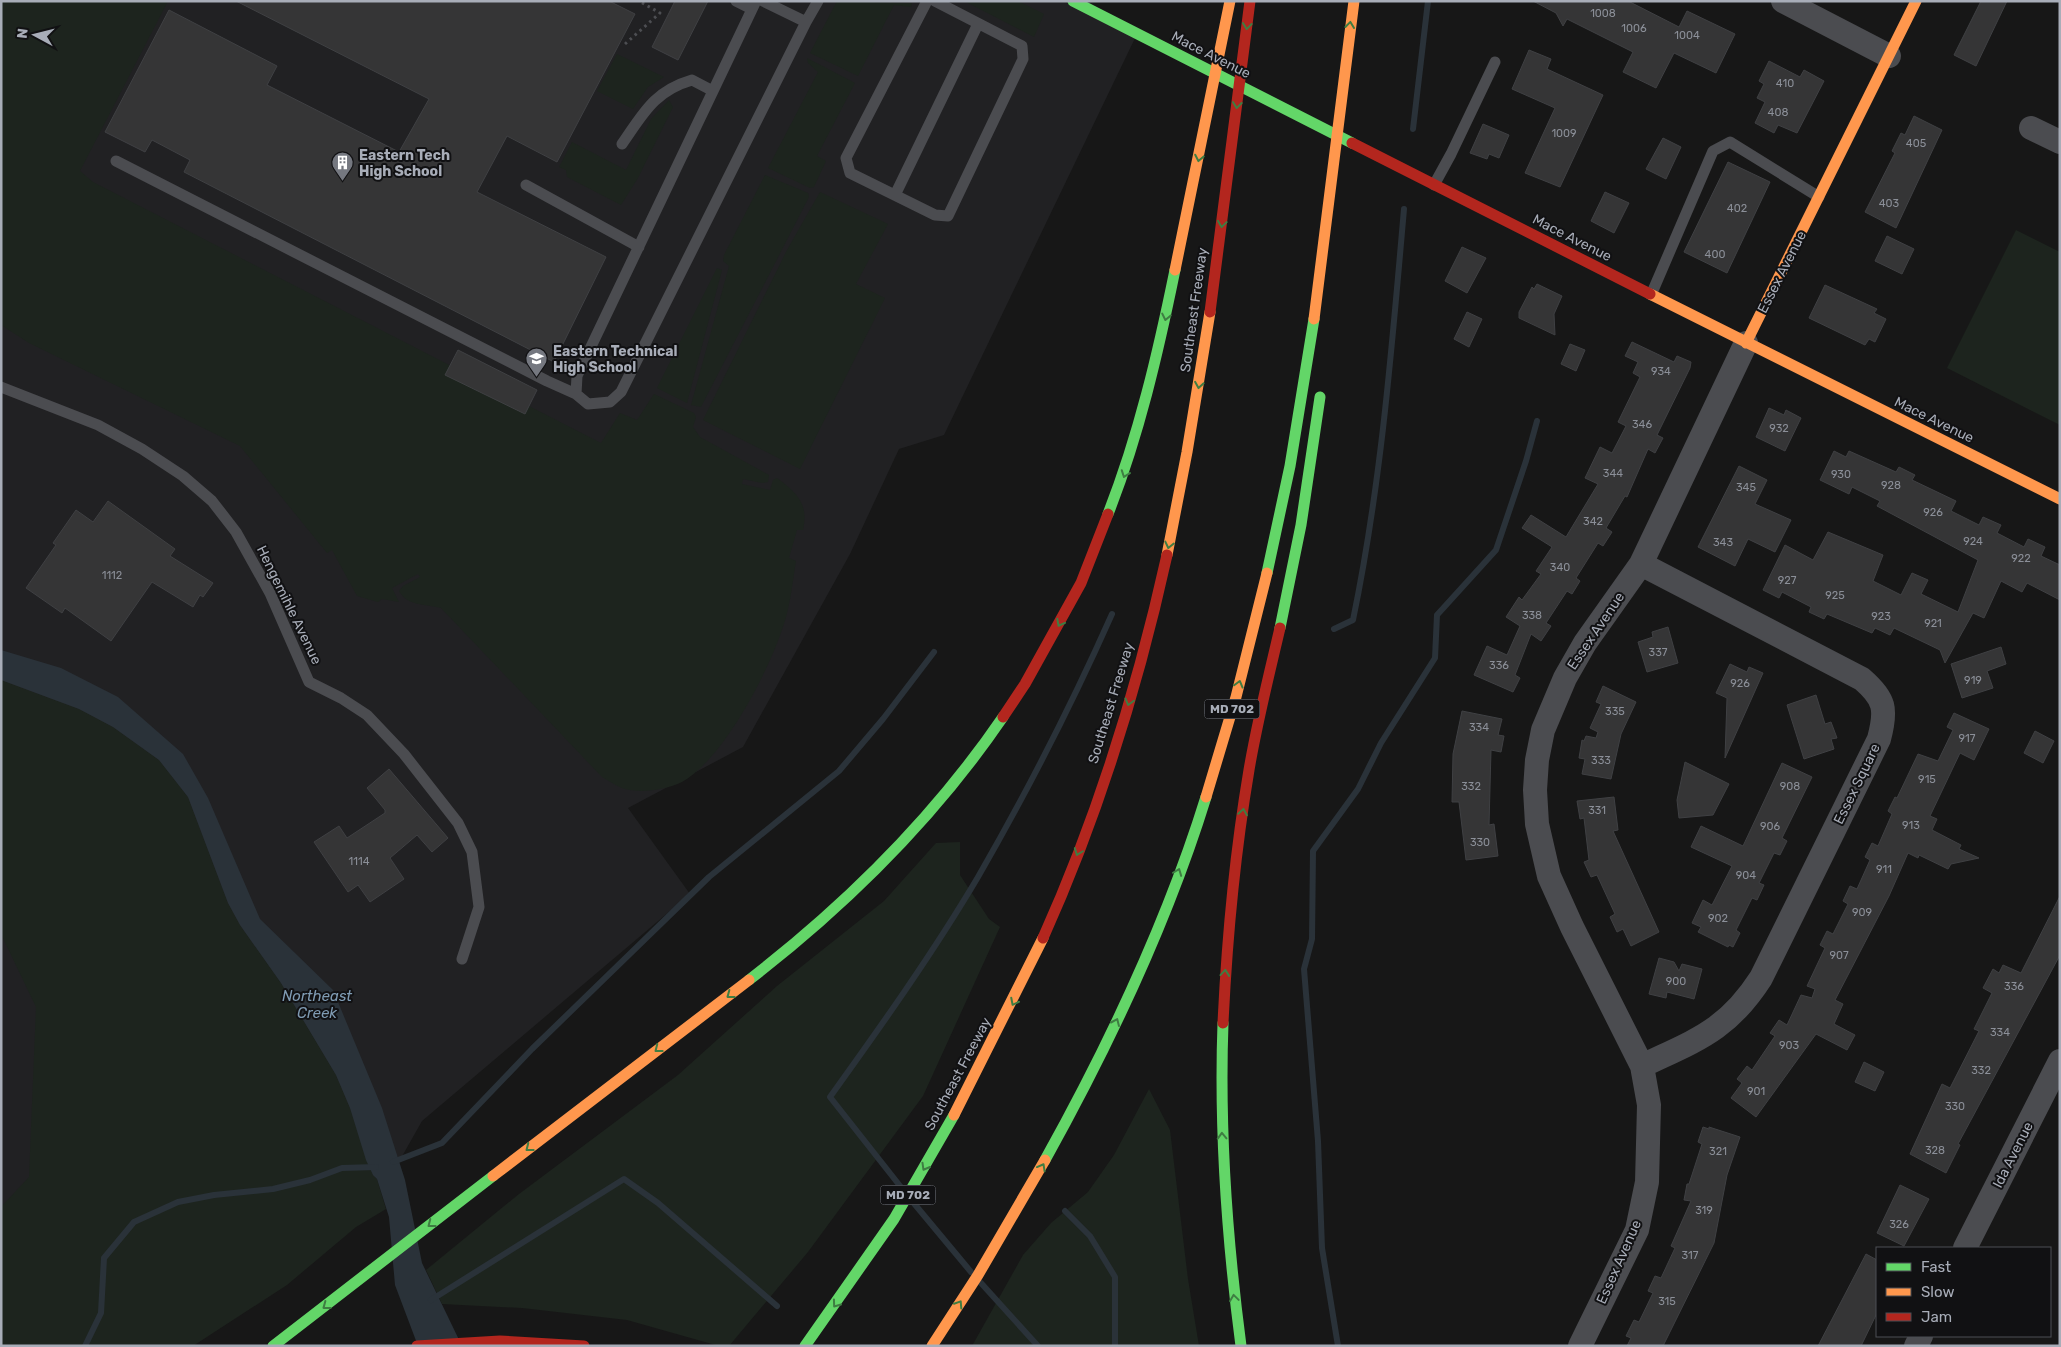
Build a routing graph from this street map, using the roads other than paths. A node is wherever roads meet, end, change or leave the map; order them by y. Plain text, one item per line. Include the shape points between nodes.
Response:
1 (736, 1) edge
2 (763, 1) edge
3 (818, 1) edge
4 (927, 1) edge
5 (935, 1) edge
6 (1073, 1) edge
7 (1230, 1) edge
8 (1250, 1) edge
9 (1354, 1) edge
10 (1783, 1) edge
11 (1916, 1) edge
12 (754, 5) edge
13 (806, 22) junction
14 (978, 24) junction
15 (1889, 56) junction
16 (1494, 62) dead end
17 (713, 91) junction
18 (2031, 128) dead end
19 (2060, 142) edge
20 (622, 144) dead end
21 (116, 161) dead end
22 (1335, 175) junction
23 (526, 185) dead end
24 (1434, 185) junction
25 (895, 195) junction
26 (1819, 197) junction
27 (638, 247) junction
28 (1333, 266) dead end
29 (1651, 295) junction
30 (1746, 343) junction
31 (1322, 384) dead end
32 (1, 387) edge
33 (576, 394) junction
34 (2060, 499) edge
35 (1641, 564) junction
36 (462, 959) dead end
37 (2060, 1061) edge
38 (1642, 1066) junction
39 (1966, 1247) edge
40 (932, 1345) edge
41 (273, 1346) edge
42 (417, 1346) edge
43 (584, 1346) edge
44 (804, 1346) edge
45 (1242, 1346) edge
46 (1580, 1346) edge

1 - 12 lane
2 - 13 lane
3 - 13 lane
4 - 25 lane via 846,158 850,173
5 - 14 lane
6 - 24 main road, Mace Avenue
7 -> 41 main road via 1166,316 1126,470 1081,583 1025,684 980,750 896,850 850,896 762,970
8 -> 44 main road, Southeast Freeway / MD 702 via 1196,401 1175,516 1126,713 1095,807 1059,903 1019,991 950,1124 864,1264
22 -> 9 main road, MD 702
10 - 15 street
11 - 15 main road, Essex Avenue
12 - 17 lane
13 - 33 lane via 621,392 610,402 598,405 588,404
14 - 25 lane
14 - 25 lane via 1022,46 1023,59 948,216 935,215
15 - 26 main road, Essex Avenue
16 - 24 lane via 1452,154
17 - 20 lane via 692,80 664,91 648,107
17 - 27 lane
18 - 19 street
21 - 33 lane
22 - 28 main road
40 -> 22 main road, MD 702 via 1018,1209 1077,1103 1150,943 1192,835 1225,736 1275,535 1296,429
23 - 27 lane
24 - 29 main road, Mace Avenue
26 - 29 lane via 1730,142 1713,151
26 - 30 main road, Essex Avenue
27 - 33 lane via 577,376
29 - 30 main road, Mace Avenue
30 - 34 main road, Mace Avenue
30 - 35 street, Essex Avenue
45 -> 31 main road via 1223,1173 1222,1000 1250,770 1298,537
32 - 36 lane, Hengemihle Avenue via 98,425 142,448 212,501 236,532 270,593 309,682 367,715 404,754 458,823 472,852 480,907
35 - 38 street, Essex Avenue via 1585,643 1565,678 1543,730 1536,790 1542,850 1549,876
35 - 38 street, Essex Square via 1862,679 1880,697 1884,712 1879,738 1761,978 1746,1002 1721,1026
37 - 39 street, Ida Avenue
38 - 46 street, Essex Avenue via 1647,1087 1649,1128 1648,1182 1643,1208 1623,1262
42 - 43 main road via 462,1340 514,1340

